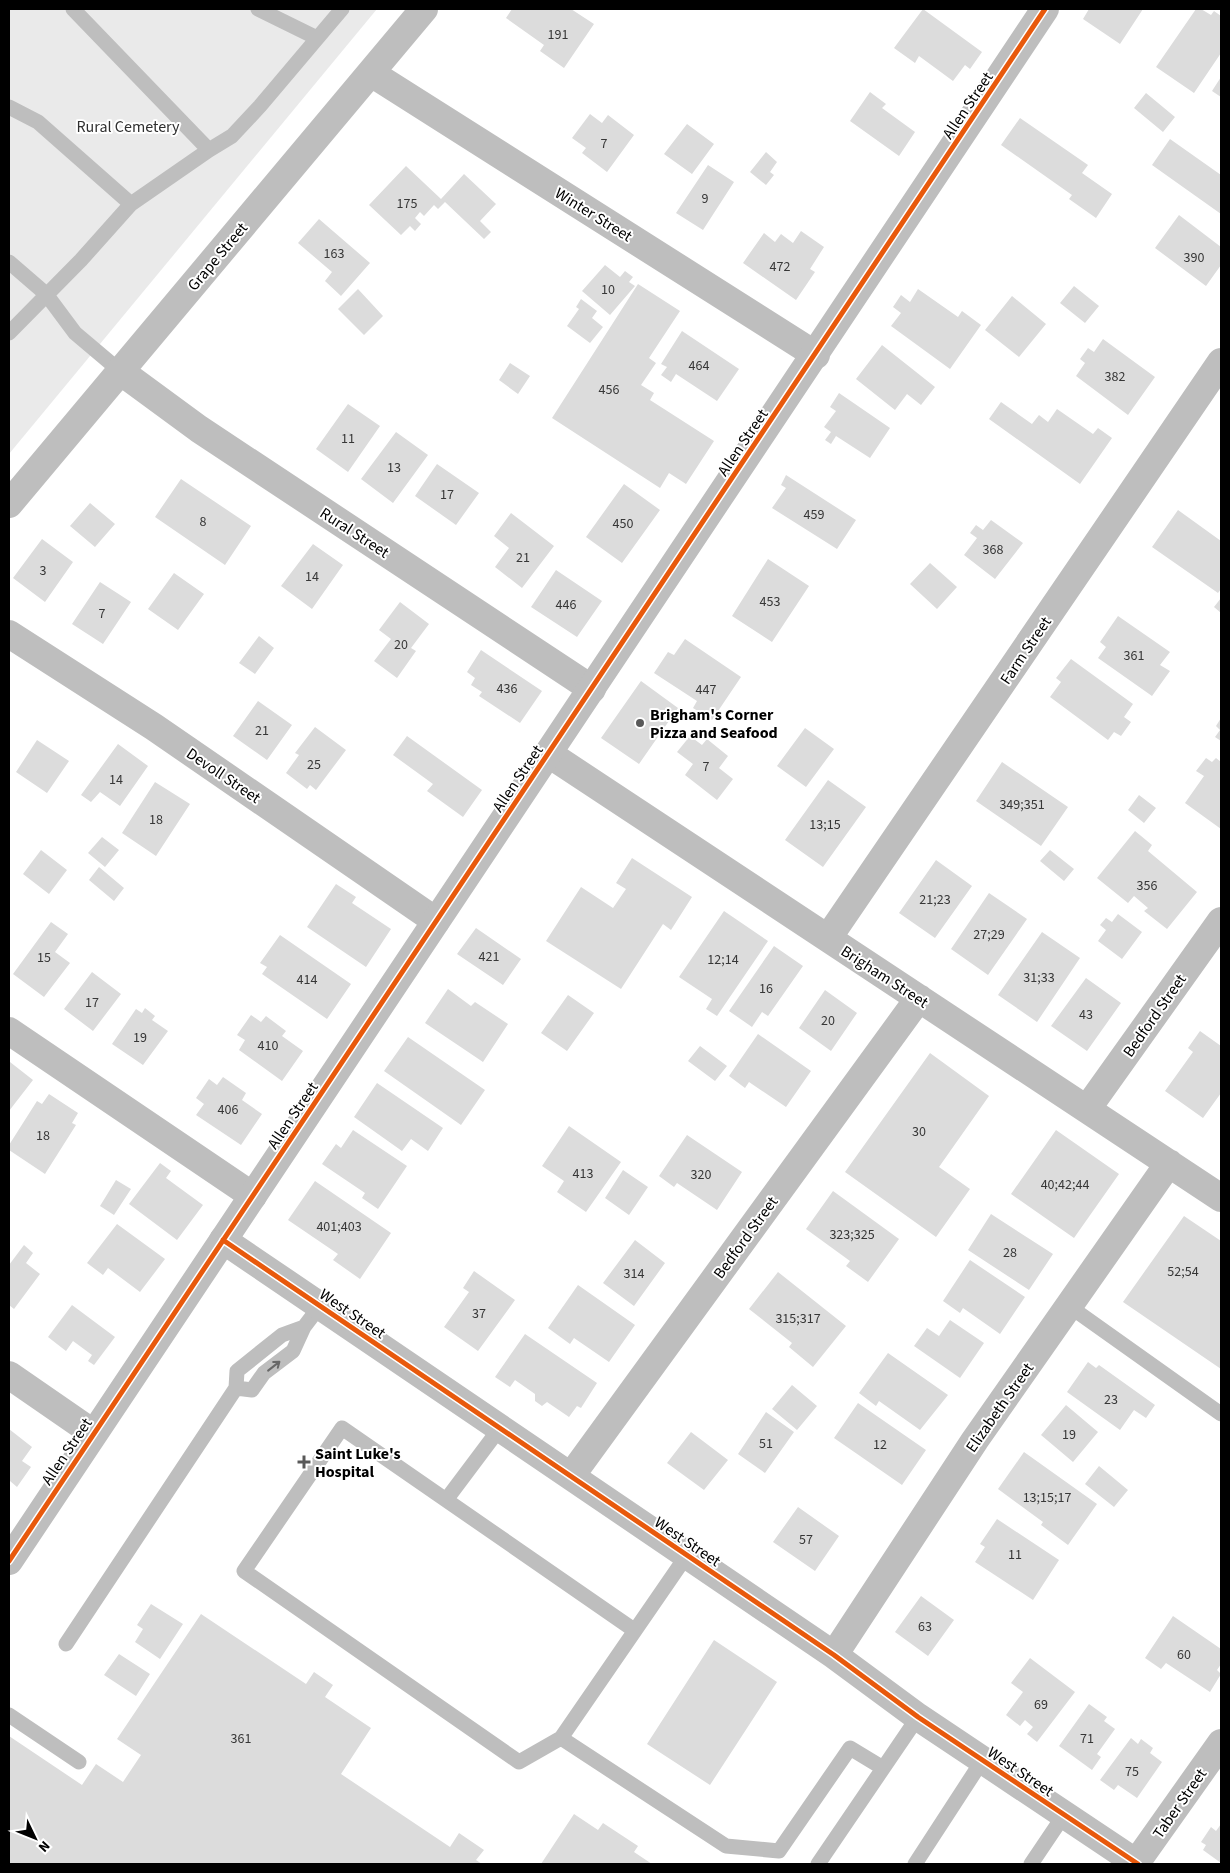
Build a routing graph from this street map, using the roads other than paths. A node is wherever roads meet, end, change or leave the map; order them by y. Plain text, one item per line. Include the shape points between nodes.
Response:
1 (74, 9) edge
2 (258, 9) edge
3 (342, 9) edge
4 (424, 9) edge
5 (1045, 9) edge
6 (317, 38) junction
7 (371, 73) junction
8 (9, 107) edge
9 (210, 150) junction
10 (131, 204) junction
11 (9, 262) edge
12 (46, 294) junction
13 (9, 333) edge
14 (816, 354) junction
15 (1221, 362) edge
16 (120, 371) junction
17 (9, 504) edge
18 (9, 634) edge
19 (592, 689) junction
20 (549, 754) junction
21 (436, 921) junction
22 (1221, 921) edge
23 (828, 938) junction
24 (918, 998) junction
25 (9, 1031) edge
26 (1087, 1109) junction
27 (1169, 1163) junction
28 (253, 1196) junction
29 (1221, 1198) edge
30 (223, 1240) junction
31 (1069, 1306) junction
32 (312, 1316) junction
33 (9, 1375) edge
34 (236, 1388) junction
35 (1221, 1414) edge
36 (500, 1428) junction
37 (93, 1433) junction
38 (571, 1476) junction
39 (446, 1500) junction
40 (687, 1555) junction
41 (9, 1561) edge
42 (634, 1630) junction
43 (66, 1644) dead end
44 (834, 1655) junction
45 (9, 1715) edge
46 (918, 1717) junction
47 (561, 1738) junction
48 (1221, 1743) edge
49 (982, 1761) junction
50 (79, 1762) dead end
51 (883, 1768) junction
52 (1064, 1815) junction
53 (818, 1864) edge
54 (915, 1864) edge
55 (1032, 1864) edge
56 (1137, 1864) edge

1 - 9 lane
2 - 6 lane
3 - 6 lane
4 - 7 street, Grape Street
5 - 14 street, Allen Street
6 - 9 lane via 232,136
7 - 14 street, Winter Street
7 - 16 street, Grape Street
8 - 10 lane via 38,122
9 - 10 lane
10 - 12 lane
11 - 12 lane
12 - 13 lane
12 - 16 lane via 75,333
14 - 19 street, Allen Street
15 - 23 street, Farm Street
16 - 17 street, Grape Street
16 - 19 street, Rural Street via 199,429
18 - 21 street, Devoll Street via 154,727
19 - 20 street, Allen Street
20 - 21 street, Allen Street
20 - 23 street, Brigham Street
21 - 28 street, Allen Street
22 - 26 street, Bedford Street
23 - 24 street, Brigham Street
24 - 26 street, Brigham Street
24 - 38 street, Bedford Street
25 - 28 street
26 - 27 street, Brigham Street
27 - 29 street, Brigham Street
27 - 31 street, Elizabeth Street
28 - 30 street, Allen Street
30 - 32 street, West Street
30 - 37 street, Allen Street
31 - 35 lane
31 - 44 street, Elizabeth Street via 975,1440
32 - 34 lane via 237,1371
34 -> 32 lane via 252,1390 264,1373 293,1351
32 - 36 street, West Street
33 - 37 street
34 - 43 lane
36 - 38 street, West Street
36 - 39 lane
37 - 41 street, Allen Street
38 - 40 street, West Street
39 - 42 lane
39 - 47 lane via 342,1428 244,1571 519,1762
40 - 42 lane
40 - 44 street, West Street
42 - 47 lane
44 - 46 street, West Street
45 - 50 lane
46 - 49 street, West Street
46 - 51 lane
47 - 51 lane via 726,1846 779,1851 850,1748
48 - 56 street, Taber Street
49 - 52 street, West Street
49 - 54 lane
51 - 53 lane
52 - 55 lane
52 - 56 street, West Street

